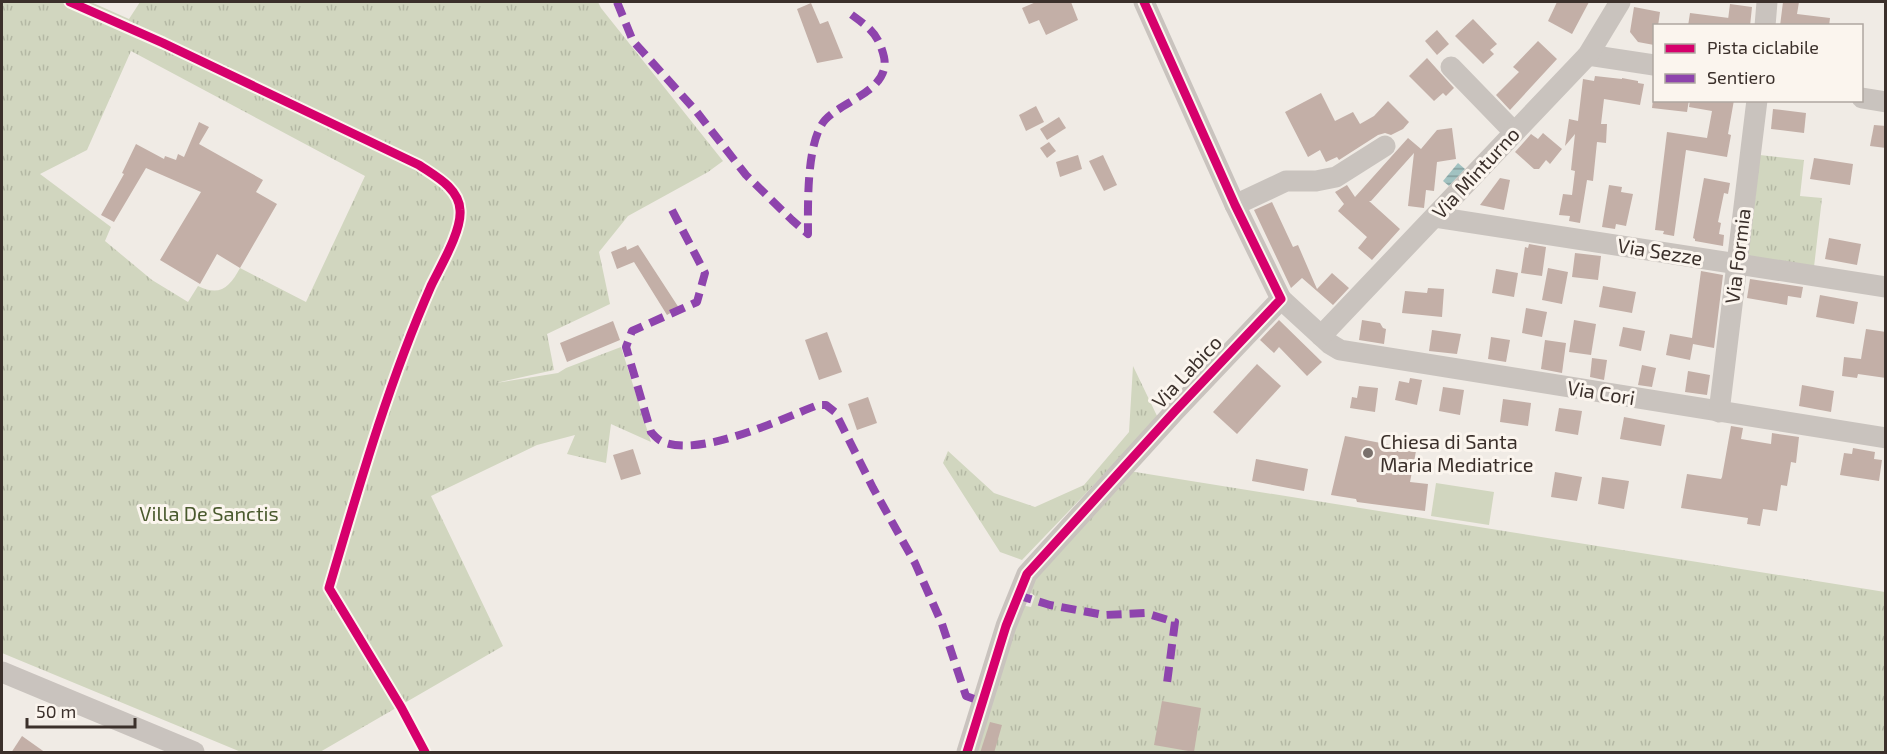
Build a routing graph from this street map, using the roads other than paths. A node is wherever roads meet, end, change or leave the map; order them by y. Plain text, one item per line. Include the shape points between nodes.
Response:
1 (1144, 2) edge
2 (1620, 2) edge
3 (1767, 2) edge
4 (1766, 24) edge
5 (1588, 55) junction
6 (1653, 65) edge
7 (1451, 67) dead end
8 (1863, 98) edge
9 (1757, 102) edge
10 (1886, 102) edge
11 (1514, 132) junction
12 (1385, 146) dead end
13 (1235, 205) junction
14 (1435, 217) junction
15 (1737, 264) junction
16 (1886, 287) edge
17 (1281, 299) junction
18 (1321, 336) junction
19 (1719, 412) junction
20 (1886, 438) edge
21 (2, 672) edge
22 (194, 753) edge
23 (967, 753) edge

1 - 13 street
2 - 5 street, Via Minturno
3 - 4 street
5 - 6 street
5 - 11 street, Via Minturno
7 - 11 street
8 - 10 street
9 - 15 street, Via Formia
11 - 14 street, Via Minturno
12 - 13 street via 1336,177 1286,181
13 - 17 street
14 - 15 street, Via Sezze
14 - 18 street, Via Minturno
15 - 16 street, Via Sezze
15 - 19 street, Via Formia
17 - 18 street, Via Cori
17 - 23 street, Via Labico via 1027,574 1006,626
18 - 19 street, Via Cori via 1340,350
19 - 20 street, Via Cori
21 - 22 street

